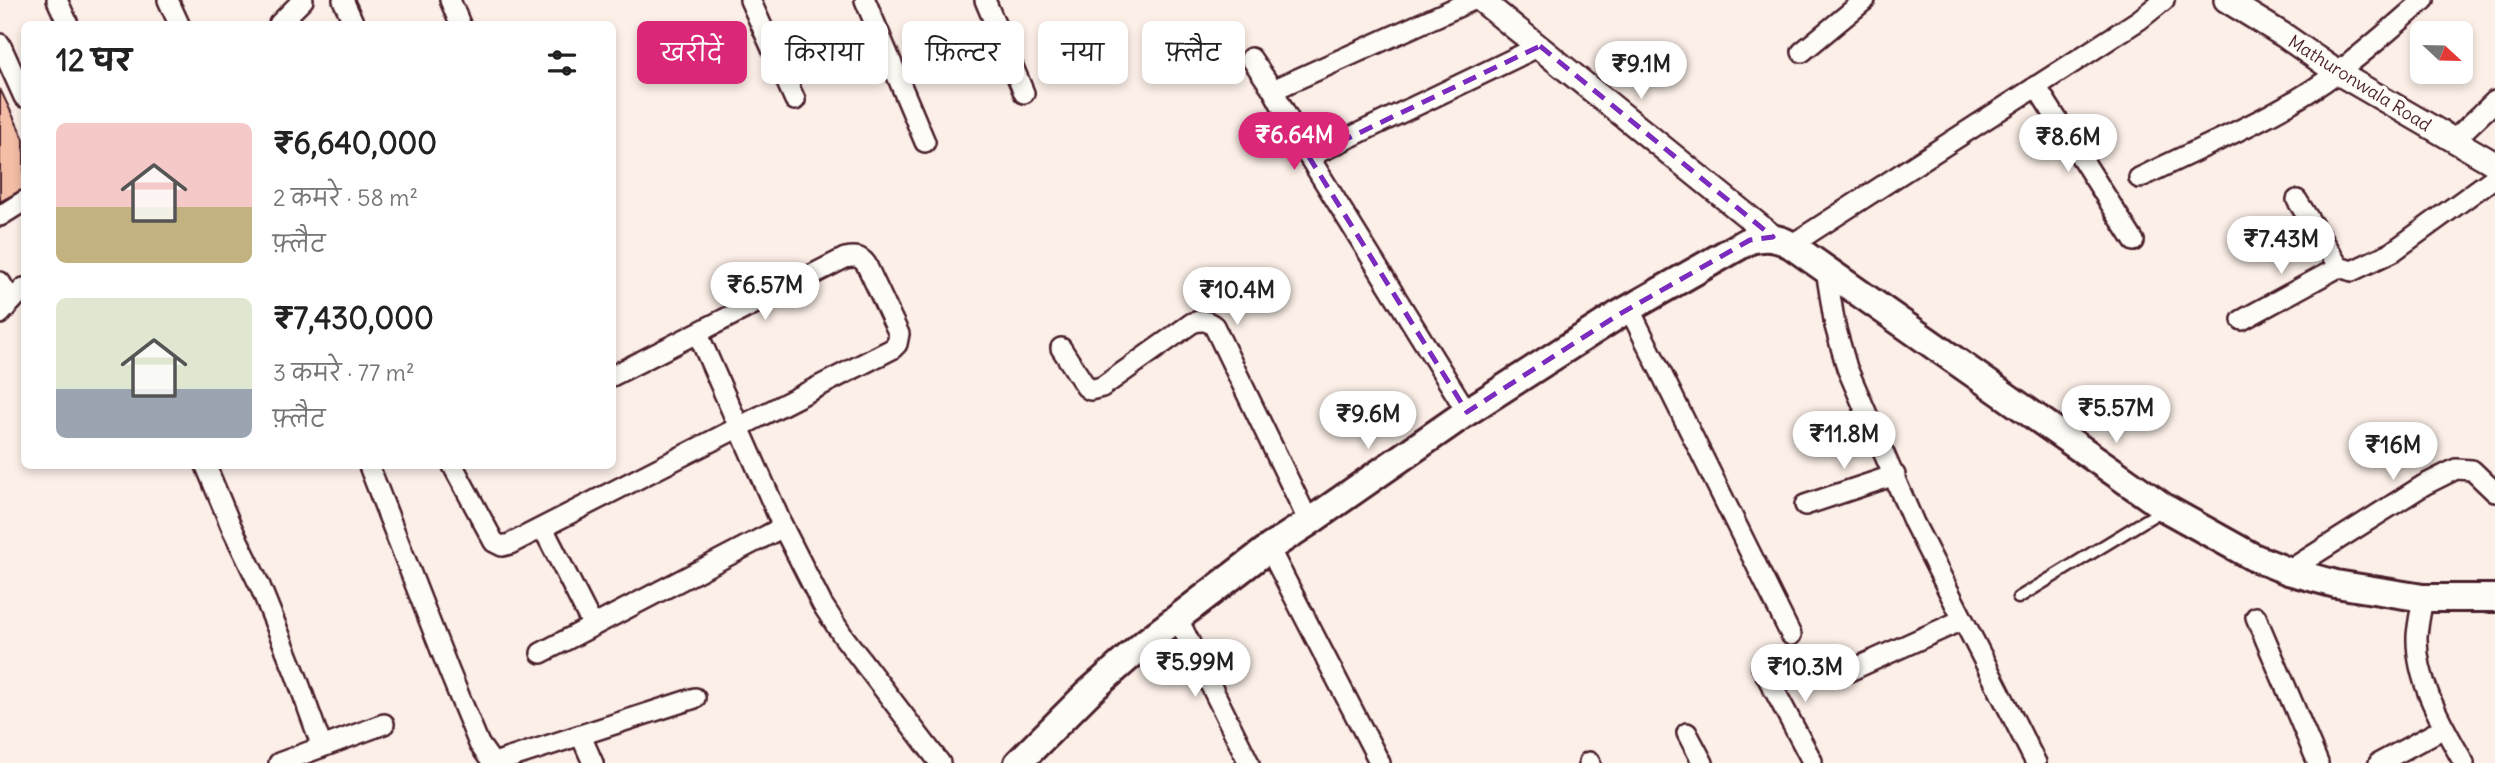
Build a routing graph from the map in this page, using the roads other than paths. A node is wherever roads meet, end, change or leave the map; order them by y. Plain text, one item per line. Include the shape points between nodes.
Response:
1 (57, 0) edge
2 (168, 0) edge
3 (303, 0) edge
4 (344, 0) edge
5 (450, 0) edge
6 (750, 0) edge
7 (865, 0) edge
8 (985, 0) edge
9 (1473, 0) edge
10 (1481, 0) edge
11 (1865, 0) edge
12 (2164, 0) edge
13 (2225, 0) edge
14 (2424, 0) edge
15 (281, 14) edge
16 (67, 21) edge
17 (178, 21) edge
18 (353, 21) edge
19 (459, 21) edge
20 (0, 44) edge
21 (1540, 46) junction
22 (1802, 52) dead end
23 (1251, 58) dead end
24 (2338, 73) junction
25 (2036, 86) junction
26 (21, 90) edge
27 (1273, 90) junction
28 (1024, 93) dead end
29 (795, 100) dead end
30 (2495, 101) edge
31 (2454, 140) junction
32 (925, 142) dead end
33 (1309, 157) junction
34 (2495, 164) edge
35 (2495, 177) edge
36 (2139, 178) dead end
37 (2297, 200) dead end
38 (21, 203) edge
39 (0, 216) edge
40 (1782, 241) junction
41 (2134, 241) dead end
42 (2339, 267) junction
43 (1826, 270) junction
44 (0, 282) edge
45 (12, 301) edge
46 (1629, 308) junction
47 (2242, 320) dead end
48 (698, 334) junction
49 (1061, 348) dead end
50 (616, 374) edge
51 (1467, 412) junction
52 (740, 427) junction
53 (207, 469) edge
54 (370, 469) edge
55 (455, 469) edge
56 (1895, 475) junction
57 (2495, 492) edge
58 (1805, 505) dead end
59 (2165, 508) junction
60 (1309, 522) junction
61 (783, 527) junction
62 (543, 528) junction
63 (1269, 548) junction
64 (2288, 571) junction
65 (2018, 598) dead end
66 (2423, 598) junction
67 (2495, 598) edge
68 (1177, 617) junction
69 (2256, 617) dead end
70 (1962, 620) junction
71 (593, 626) junction
72 (1791, 635) dead end
73 (541, 653) dead end
74 (1762, 667) dead end
75 (1847, 672) dead end
76 (695, 698) dead end
77 (384, 724) dead end
78 (2444, 728) junction
79 (1687, 733) dead end
80 (582, 736) junction
81 (323, 747) junction
82 (2030, 761) edge
83 (491, 762) edge
84 (1812, 762) edge
85 (279, 763) edge
86 (593, 763) edge
87 (940, 763) edge
88 (1018, 763) edge
89 (1249, 763) edge
90 (1380, 763) edge
91 (1703, 763) edge
92 (2318, 763) edge
93 (2379, 763) edge
94 (2464, 763) edge

1 - 16 street
2 - 17 street
3 - 15 street
4 - 18 street
5 - 19 street
6 - 29 street
7 - 32 street
8 - 28 street
9 - 27 street
10 - 21 street
11 - 22 street
12 - 25 street
13 - 24 street, Mathuronwala Road
14 - 24 street
20 - 26 street
21 - 33 street
21 - 40 street
23 - 27 street
24 - 31 street, Mathuronwala Road
24 - 36 street via 2277,111
25 - 40 street
25 - 41 street
27 - 33 street
30 - 31 street
31 - 34 street, Mathuronwala Road
33 - 51 street
35 - 42 street via 2392,252 2359,270
37 - 42 street
38 - 39 street
40 - 43 main road
40 - 46 main road via 1750,240
42 - 47 street
43 - 56 street via 1843,355
43 - 59 main road
44 - 45 street
46 - 51 main road
46 - 72 street
48 - 50 street
48 - 52 street
48 - 52 street via 854,256 866,264 899,334 892,349
49 - 60 street via 1086,387 1094,389 1192,323 1210,323
51 - 60 main road
52 - 61 street
52 - 62 street
53 - 81 street via 260,586
54 - 83 street via 449,671
55 - 62 street via 494,542 510,544
56 - 58 street
56 - 70 street
57 - 64 street via 2472,470 2456,469
59 - 64 main road via 2243,552
59 - 65 lane
60 - 63 main road
61 - 71 street
61 - 87 street via 843,636
62 - 71 street
63 - 68 main road
63 - 90 street
64 - 66 main road
66 - 67 main road
66 - 78 street via 2418,654
68 - 88 main road via 1088,693
68 - 89 street
69 - 92 street
70 - 75 street
70 - 82 street
71 - 73 street
74 - 84 street
76 - 80 street
77 - 81 street
78 - 93 street
78 - 94 street
79 - 91 street
80 - 83 street
80 - 86 street
81 - 85 street

